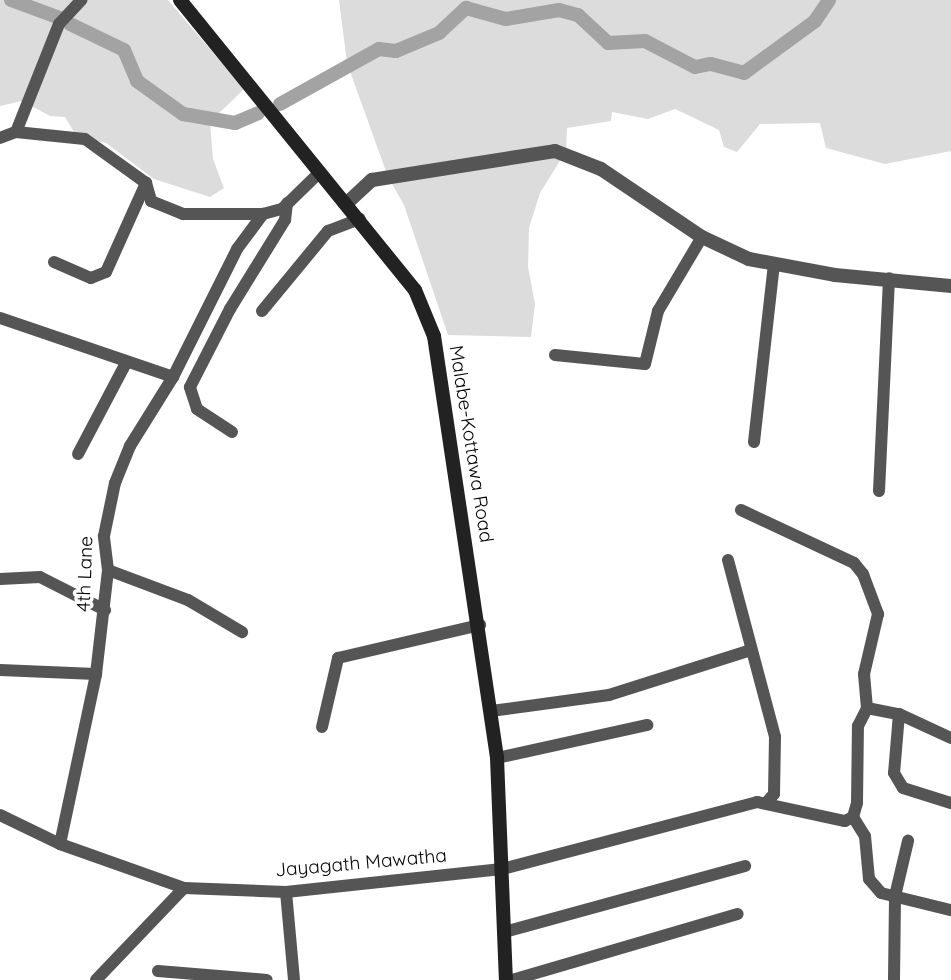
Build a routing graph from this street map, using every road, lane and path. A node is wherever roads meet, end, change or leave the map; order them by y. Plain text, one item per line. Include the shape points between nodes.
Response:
1 (81, 0) edge
2 (180, 0) edge
3 (16, 132) junction
4 (0, 138) edge
5 (320, 172) junction
6 (146, 183) junction
7 (287, 203) junction
8 (347, 203) junction
9 (263, 214) junction
10 (360, 219) junction
11 (702, 237) junction
12 (54, 262) dead end
13 (774, 265) junction
14 (889, 278) junction
15 (951, 286) edge
16 (262, 312) dead end
17 (3, 319) edge
18 (0, 334) edge
19 (555, 355) dead end
20 (126, 363) junction
21 (173, 377) junction
22 (232, 432) dead end
23 (754, 442) dead end
24 (78, 454) dead end
25 (879, 491) dead end
26 (741, 510) dead end
27 (728, 560) dead end
28 (108, 570) junction
29 (0, 579) edge
30 (105, 610) junction
31 (480, 625) junction
32 (242, 632) dead end
33 (751, 650) junction
34 (0, 670) edge
35 (96, 674) junction
36 (867, 708) junction
37 (491, 711) junction
38 (899, 714) junction
39 (647, 725) dead end
40 (322, 727) dead end
41 (951, 738) edge
42 (496, 758) junction
43 (767, 802) junction
44 (951, 803) edge
45 (0, 815) edge
46 (853, 817) junction
47 (908, 841) dead end
48 (60, 844) junction
49 (745, 866) dead end
50 (502, 869) junction
51 (184, 888) junction
52 (286, 892) junction
53 (895, 896) junction
54 (951, 910) edge
55 (738, 914) dead end
56 (504, 932) junction
57 (158, 971) dead end
58 (101, 978) edge
59 (267, 980) edge
60 (293, 980) edge
61 (506, 980) edge
62 (512, 980) edge
63 (894, 980) edge

1 - 3 street via 59,24
2 - 5 main road, Malabe-Kottawa Road
3 - 4 street
3 - 6 street via 85,139
5 - 7 street
5 - 8 main road, Malabe-Kottawa Road
6 - 9 street via 151,201 183,214
6 - 12 street via 106,272 91,278
7 - 9 street
7 - 22 street via 285,220 230,309 190,387 197,409
8 - 10 main road, Malabe-Kottawa Road
8 - 11 street via 372,180 555,151 601,169
9 - 21 street, 4th Lane via 237,249
10 - 16 street via 328,231
10 - 31 main road, Malabe-Kottawa Road via 415,290 434,336
11 - 13 street
11 - 19 street via 658,311 645,364
13 - 14 street
13 - 23 street
14 - 15 street
14 - 25 street
17 - 18 street
17 - 20 street
20 - 21 street
20 - 24 street
21 - 28 street, 4th Lane via 130,446 115,483 104,536
26 - 36 street via 854,563 863,574 878,614 864,674
27 - 33 street
28 - 30 street, 4th Lane
28 - 32 street via 188,600
29 - 30 street via 40,578
30 - 35 street, 4th Lane
31 - 37 main road, Malabe-Kottawa Road
31 - 40 street via 338,658
33 - 37 street via 609,695
33 - 43 street via 775,737 774,794
34 - 35 street
35 - 48 street, 4th Lane
36 - 38 street
36 - 46 street via 858,726
37 - 42 main road, Malabe-Kottawa Road
38 - 41 street
38 - 44 street via 894,772 903,788
39 - 42 street
42 - 50 main road, Malabe-Kottawa Road
43 - 46 street via 845,821
43 - 50 street, Jayagath Mawatha
45 - 48 street, Jayagath Mawatha
46 - 53 street via 864,836 869,879 881,893
47 - 53 street
48 - 51 street, Jayagath Mawatha
49 - 56 street
50 - 52 street, Jayagath Mawatha
50 - 56 main road, Malabe-Kottawa Road
51 - 52 street, Jayagath Mawatha
51 - 58 street
52 - 60 street
53 - 54 street
53 - 63 street
55 - 62 street
56 - 61 main road, Malabe-Kottawa Road
57 - 59 street

